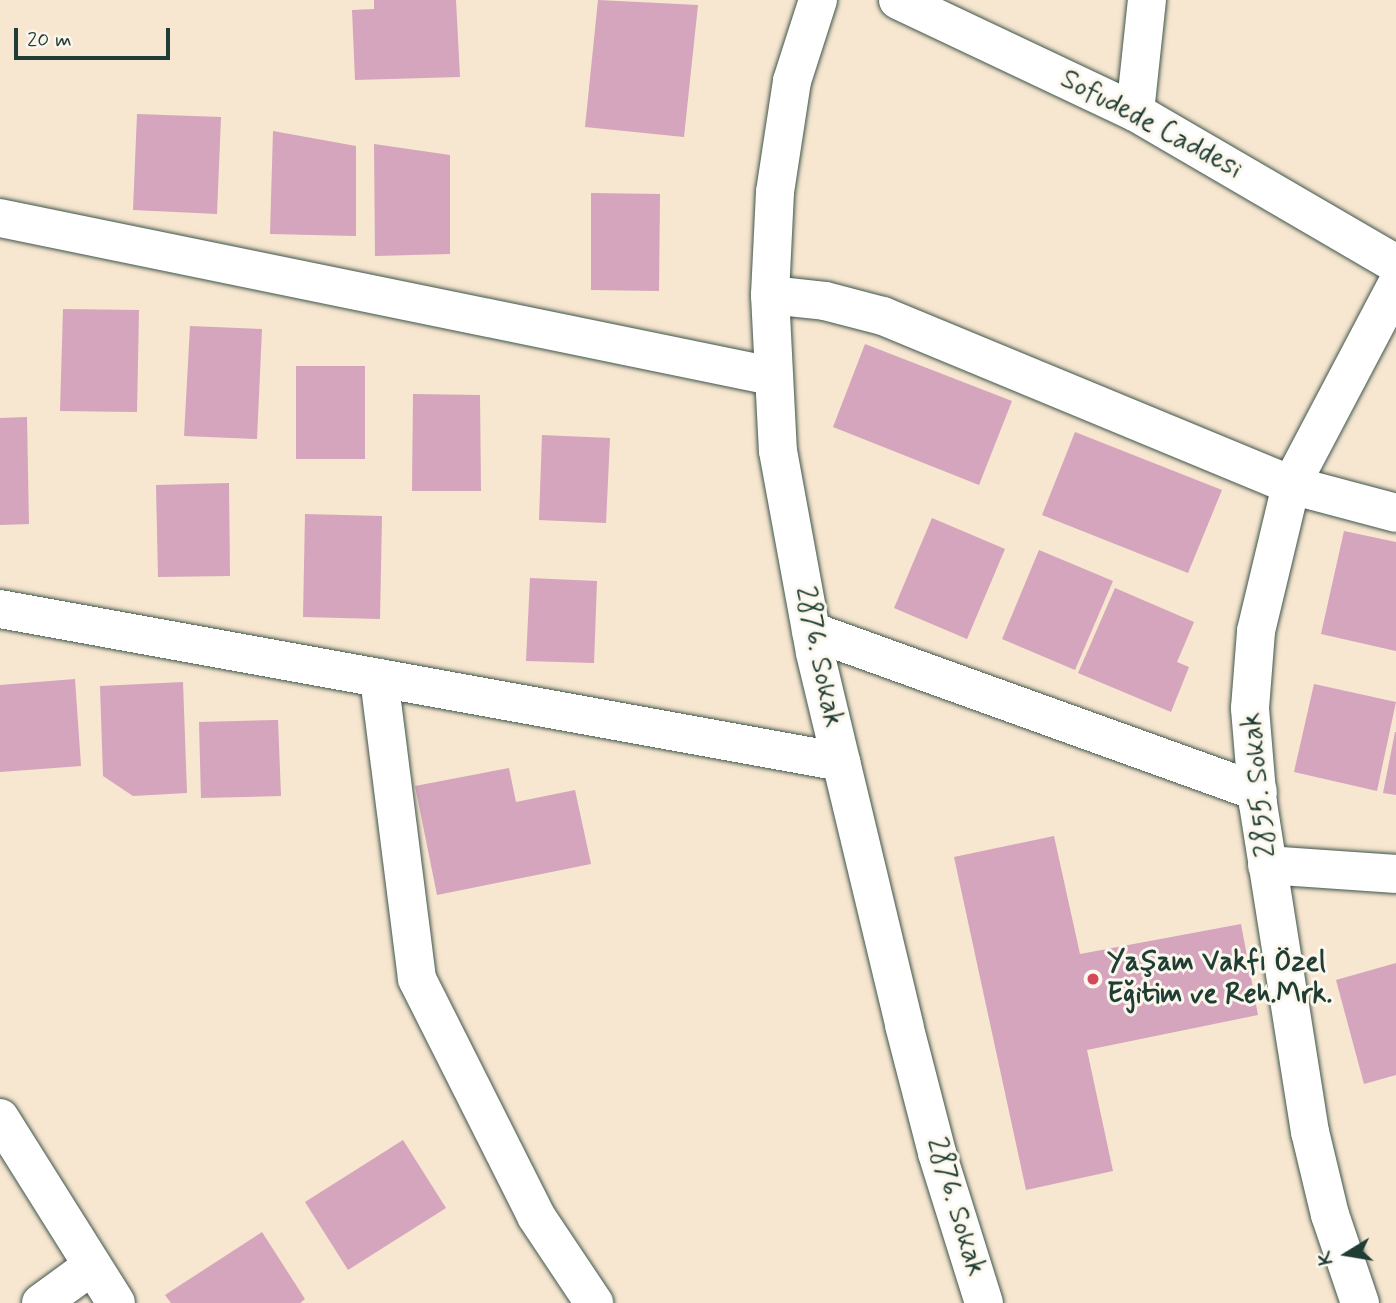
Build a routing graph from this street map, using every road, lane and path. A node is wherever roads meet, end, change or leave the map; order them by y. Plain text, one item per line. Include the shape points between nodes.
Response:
1 (818, 0) edge
2 (898, 0) edge
3 (1147, 0) edge
4 (1135, 112) junction
5 (0, 218) edge
6 (1396, 264) edge
7 (1396, 286) edge
8 (770, 295) junction
9 (772, 376) junction
10 (1292, 485) junction
11 (1396, 513) edge
12 (0, 609) edge
13 (811, 631) junction
14 (379, 678) junction
15 (841, 762) junction
16 (1258, 792) junction
17 (1267, 865) junction
18 (1396, 874) edge
19 (0, 1118) edge
20 (92, 1266) junction
21 (41, 1303) edge
22 (116, 1303) edge
23 (594, 1303) edge
24 (984, 1303) edge
25 (1360, 1303) edge

1 - 8 street, 2876. Sokak via 792,81 775,192
2 - 4 street, Sofudede Caddesi
3 - 4 street
4 - 6 street, Sofudede Caddesi
5 - 9 street
7 - 10 street, 2855. Sokak
8 - 9 street, 2876. Sokak
8 - 10 street via 825,301 883,316
9 - 13 street, 2876. Sokak via 778,451
10 - 11 street
10 - 16 street, 2855. Sokak via 1256,631 1250,708
12 - 14 street
13 - 15 street, 2876. Sokak
13 - 16 street
14 - 15 street
14 - 23 street via 417,979 536,1216
15 - 24 street, 2876. Sokak via 937,1153
16 - 17 street, 2855. Sokak
17 - 18 street
17 - 25 street, 2855. Sokak via 1310,1132 1330,1215
19 - 20 street
20 - 21 street
20 - 22 street

